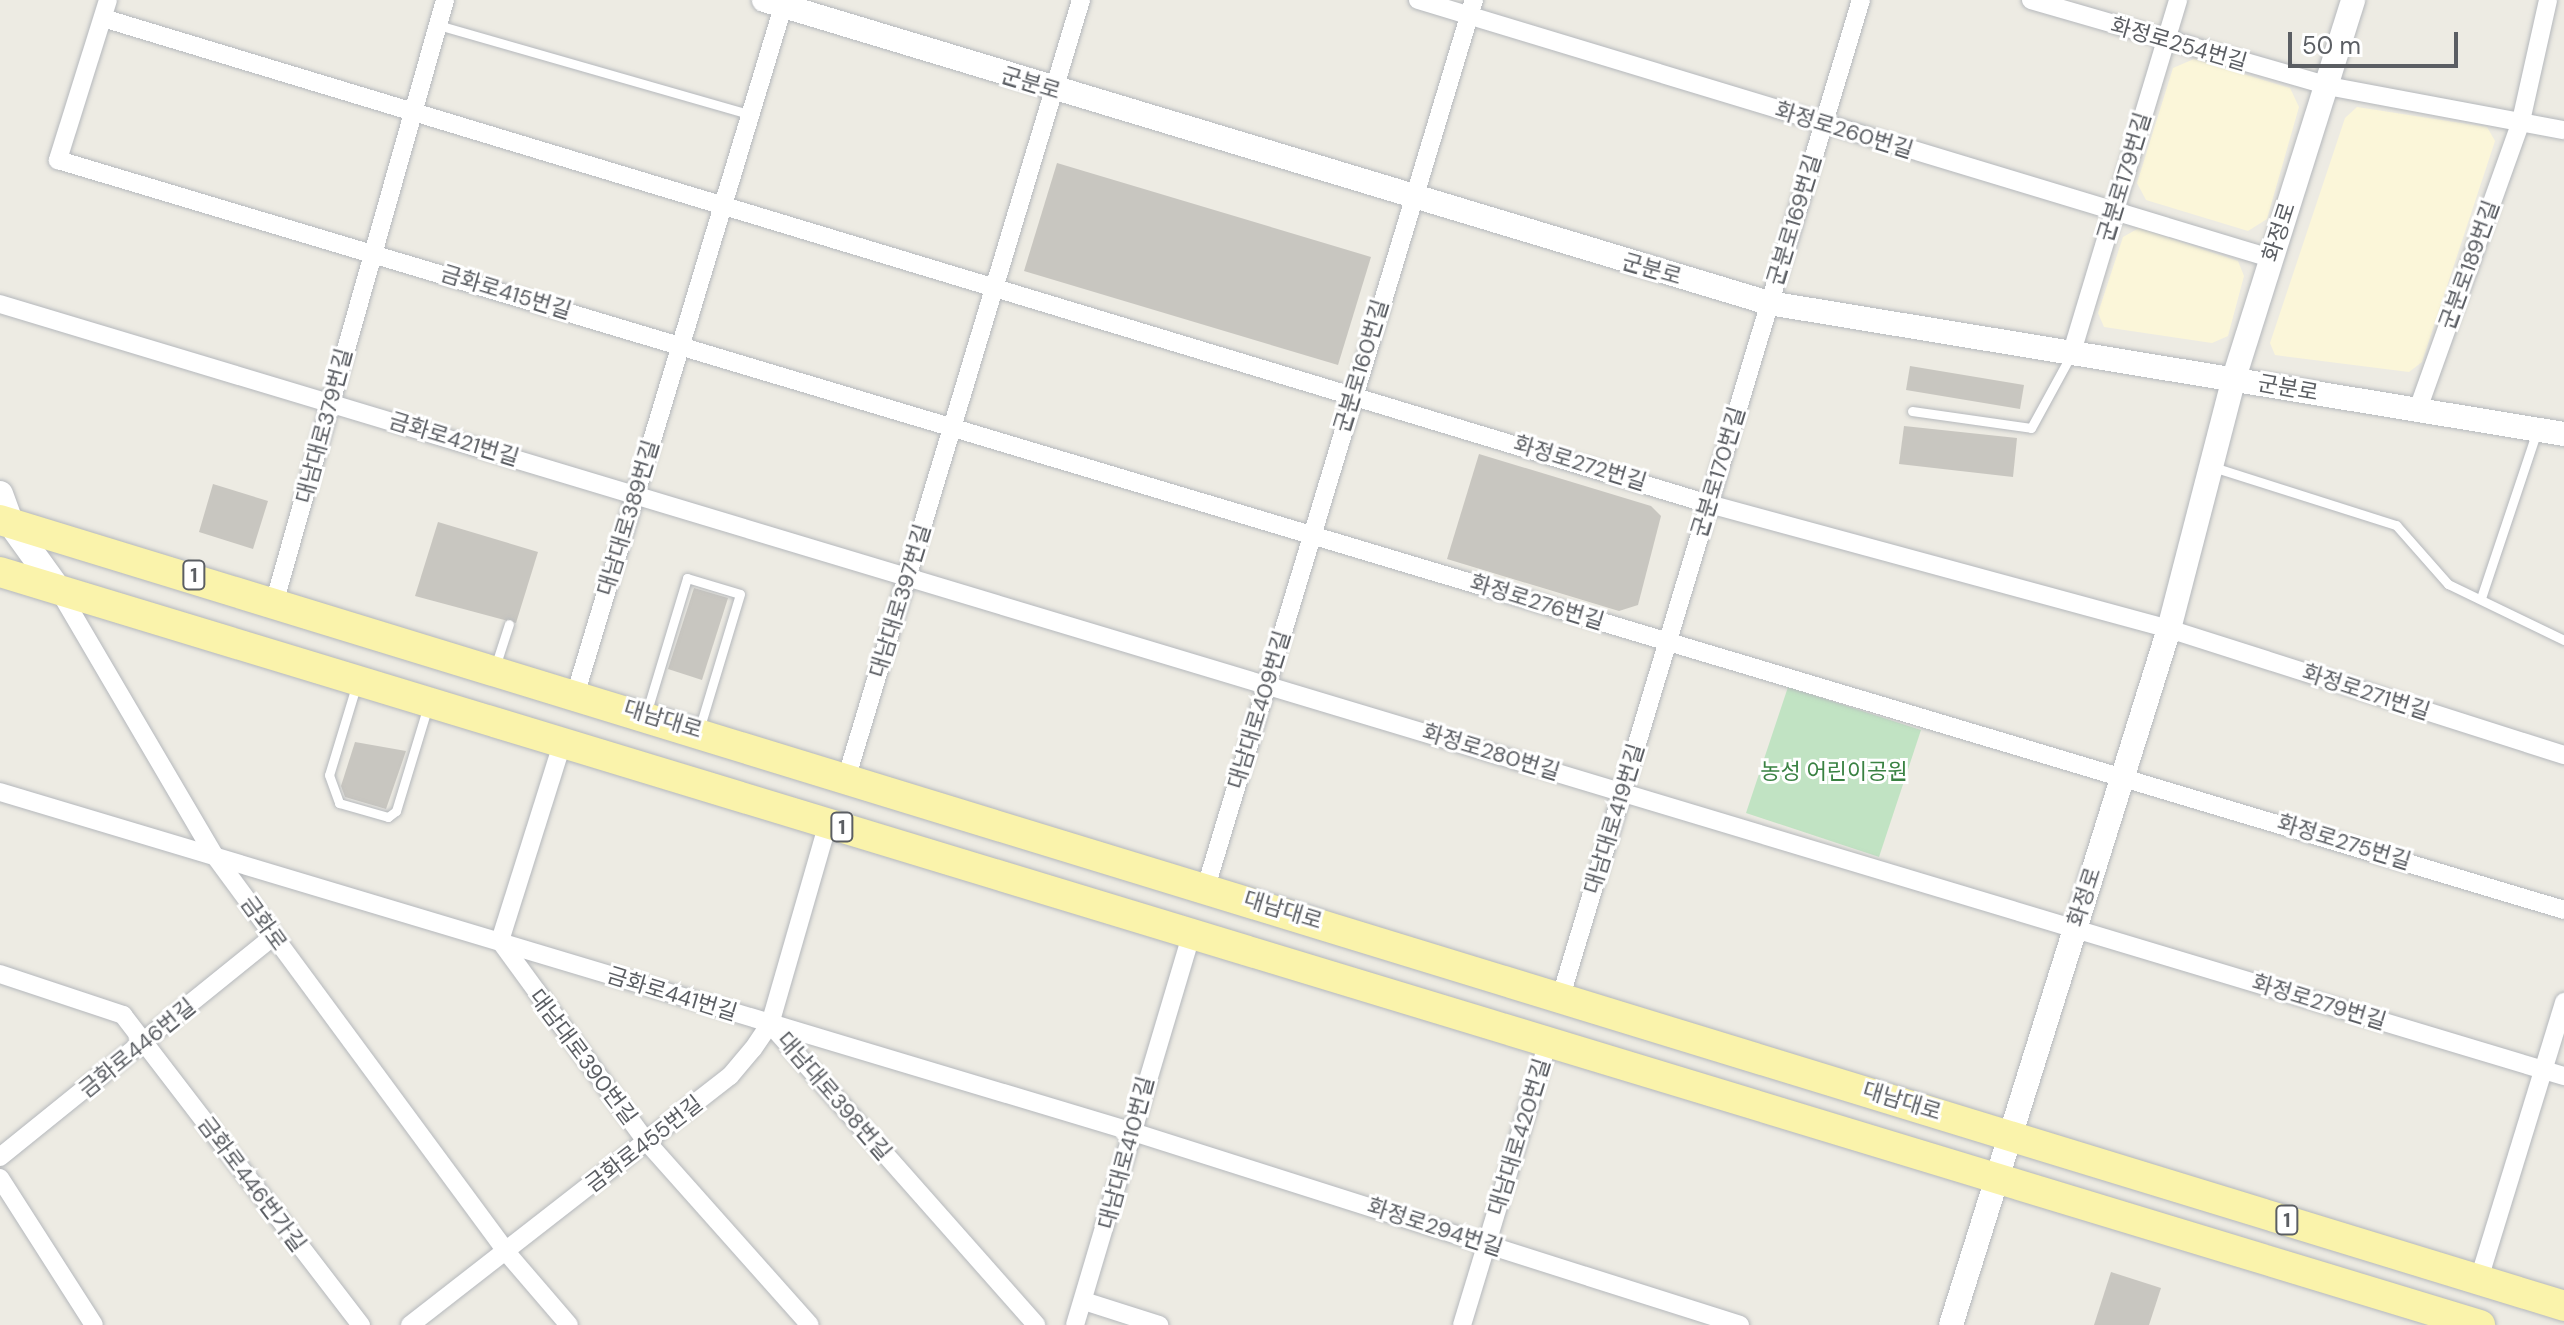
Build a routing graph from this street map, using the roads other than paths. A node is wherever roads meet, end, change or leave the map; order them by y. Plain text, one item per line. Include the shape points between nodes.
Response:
1 (445, 0) edge
2 (1081, 0) edge
3 (1418, 0) edge
4 (1861, 0) edge
5 (2031, 0) edge
6 (2178, 0) edge
7 (2353, 0) edge
8 (2548, 0) edge
9 (777, 2) edge
10 (1471, 8) edge
11 (105, 9) edge
12 (438, 25) junction
13 (2165, 40) junction
14 (2328, 86) junction
15 (1053, 90) junction
16 (413, 110) junction
17 (749, 114) junction
18 (2521, 121) junction
19 (1823, 124) junction
20 (2564, 130) edge
21 (1411, 198) junction
22 (723, 203) junction
23 (2114, 211) junction
24 (372, 251) junction
25 (2270, 258) junction
26 (995, 284) junction
27 (1769, 303) junction
28 (0, 304) edge
29 (680, 344) junction
30 (2071, 355) junction
31 (2234, 378) junction
32 (1353, 392) junction
33 (330, 402) junction
34 (2418, 409) junction
35 (1912, 411) dead end
36 (952, 426) junction
37 (2556, 428) edge
38 (2213, 467) junction
39 (0, 494) edge
40 (635, 494) junction
41 (1709, 504) junction
42 (6, 522) edge
43 (1311, 534) junction
44 (0, 572) edge
45 (907, 576) junction
46 (58, 589) junction
47 (2481, 598) junction
48 (275, 600) junction
49 (509, 624) dead end
50 (2169, 629) junction
51 (2564, 640) edge
52 (1667, 641) junction
53 (495, 667) junction
54 (358, 680) junction
55 (1266, 684) junction
56 (576, 692) junction
57 (430, 701) junction
58 (646, 714) junction
59 (699, 730) junction
60 (563, 741) junction
61 (2564, 755) edge
62 (2124, 773) junction
63 (847, 776) junction
64 (0, 792) edge
65 (1622, 792) junction
66 (828, 823) junction
67 (214, 855) junction
68 (1206, 887) junction
69 (2564, 910) edge
70 (2074, 927) junction
71 (1192, 933) junction
72 (273, 937) junction
73 (500, 941) junction
74 (0, 974) edge
75 (1561, 996) junction
76 (2564, 1002) edge
77 (770, 1024) junction
78 (147, 1040) junction
79 (1548, 1042) junction
80 (2543, 1070) junction
81 (2564, 1076) edge
82 (1130, 1131) junction
83 (2009, 1134) junction
84 (646, 1141) junction
85 (0, 1157) edge
86 (1996, 1177) junction
87 (0, 1178) edge
88 (1487, 1243) junction
89 (507, 1253) junction
90 (2479, 1279) junction
91 (1087, 1302) junction
92 (2564, 1306) edge
93 (94, 1325) edge
94 (361, 1325) edge
95 (410, 1325) edge
96 (569, 1325) edge
97 (810, 1325) edge
98 (1036, 1325) edge
99 (1075, 1325) edge
100 (1159, 1325) edge
101 (1462, 1325) edge
102 (1740, 1325) edge
103 (1951, 1325) edge
104 (2480, 1325) edge

1 - 12 street, 대남대로379번길
2 - 15 street, 대남대로397번길
3 - 10 street, 화정로260번길
4 - 19 street, 군분로169번길
5 - 13 street, 화정로254번길
6 - 13 street, 군분로179번길
7 - 14 street, 화정로
8 - 18 street, 군분로189번길
9 - 15 street, 군분로
9 - 17 street, 대남대로389번길
10 - 19 street, 화정로260번길
10 - 21 street, 군분로160번길
11 - 16 street, 화정로272번길 via 275,69
11 - 24 street, 금화로415번길 via 58,160
12 - 16 street, 대남대로379번길
12 - 17 lane
13 - 14 street, 화정로254번길
13 - 23 street, 군분로179번길
14 - 18 street, 화정로254번길
14 - 25 street, 화정로
15 - 21 street, 군분로
15 - 26 street, 대남대로397번길
16 - 22 street, 화정로272번길
16 - 24 street, 대남대로379번길
17 - 22 street, 대남대로389번길
18 - 20 street, 화정로254번길
18 - 34 street, 군분로189번길
19 - 23 street, 화정로260번길
19 - 27 street, 군분로169번길
21 - 27 street, 군분로
21 - 32 street, 군분로160번길
22 - 26 street, 화정로272번길
22 - 29 street, 대남대로389번길
23 - 25 street, 화정로260번길
23 - 30 street, 군분로179번길
24 - 29 street, 금화로415번길
24 - 33 street, 대남대로379번길
25 - 31 street, 화정로
26 - 32 street, 화정로272번길
26 - 36 street, 대남대로397번길
27 - 30 street, 군분로
27 - 41 street, 군분로170번길
28 - 33 street, 금화로421번길
29 - 36 street, 금화로415번길
29 - 40 street, 대남대로389번길
30 - 31 street, 군분로
30 - 35 lane via 2031,428
31 - 34 street, 군분로
31 - 38 street, 화정로
32 - 41 street, 화정로272번길
32 - 43 street, 군분로160번길
33 - 40 street, 금화로421번길
33 - 48 street, 대남대로379번길
34 - 37 street, 군분로
36 - 43 street, 화정로276번길
36 - 45 street, 대남대로397번길
37 - 47 lane
38 - 47 lane via 2396,525 2448,584
38 - 50 street, 화정로
39 - 42 main road, 금화로
40 - 45 street, 금화로421번길
40 - 56 street, 대남대로389번길
41 - 50 street, 화정로272번길
41 - 52 street, 군분로170번길
42 - 46 main road, 금화로
42 - 48 main road, 대남대로 / 1
43 - 52 street, 화정로276번길
43 - 55 street, 대남대로409번길
44 - 46 main road, 대남대로 / 1
45 - 55 street, 화정로280번길
45 - 63 street, 대남대로397번길
46 - 54 main road, 대남대로 / 1
46 - 67 street, 금화로
47 - 51 lane
48 - 53 main road, 대남대로 / 1
49 - 53 lane
50 - 61 street, 화정로271번길
50 - 62 street, 화정로
52 - 62 street, 화정로276번길
52 - 65 street, 대남대로419번길
53 - 56 main road, 대남대로 / 1
54 - 57 main road, 대남대로 / 1
54 - 57 lane via 329,775 339,803 388,817 396,811
55 - 65 street, 화정로280번길
55 - 68 street, 대남대로409번길
56 - 58 main road, 대남대로 / 1
57 - 60 main road, 대남대로 / 1
58 - 59 main road, 대남대로 / 1
58 - 59 lane via 687,578 740,594
59 - 63 main road, 대남대로 / 1
60 - 66 main road, 대남대로 / 1
60 - 73 street
62 - 69 street, 화정로275번길
62 - 70 street, 화정로
63 - 68 main road, 대남대로 / 1
64 - 67 street, 금화로441번길
65 - 70 street, 화정로280번길
65 - 75 street, 대남대로419번길
66 - 71 main road, 대남대로 / 1
66 - 77 street, 대남대로398번길
67 - 72 street, 금화로
67 - 73 street, 금화로441번길
68 - 75 main road, 대남대로 / 1
70 - 80 street, 화정로279번길
70 - 83 street, 화정로
71 - 79 main road, 대남대로 / 1
71 - 82 street, 대남대로410번길
72 - 78 street, 금화로446번길
72 - 89 street, 금화로
73 - 77 street, 금화로441번길
73 - 84 street, 대남대로390번길
74 - 78 street, 금화로446번가길 via 113,1007
75 - 83 main road, 대남대로 / 1
76 - 80 street
77 - 82 street, 금화로441번길
77 - 84 street, 금화로455번길 via 730,1076
77 - 98 street, 대남대로398번길
78 - 85 street, 금화로446번길
78 - 94 street, 금화로446번가길
79 - 86 main road, 대남대로 / 1
79 - 88 street, 대남대로420번길
80 - 81 street, 화정로279번길
80 - 90 street
82 - 88 street, 화정로294번길
82 - 91 street, 대남대로410번길
83 - 86 street, 화정로
83 - 90 main road, 대남대로 / 1
84 - 89 street, 금화로455번길
84 - 97 street, 대남대로390번길
86 - 103 street, 화정로
86 - 104 main road, 대남대로 / 1
87 - 93 street
88 - 101 street, 대남대로420번길
88 - 102 street, 화정로294번길
89 - 95 street, 금화로455번길
89 - 96 street, 금화로
90 - 92 main road, 대남대로 / 1
91 - 99 street, 대남대로410번길
91 - 100 street

